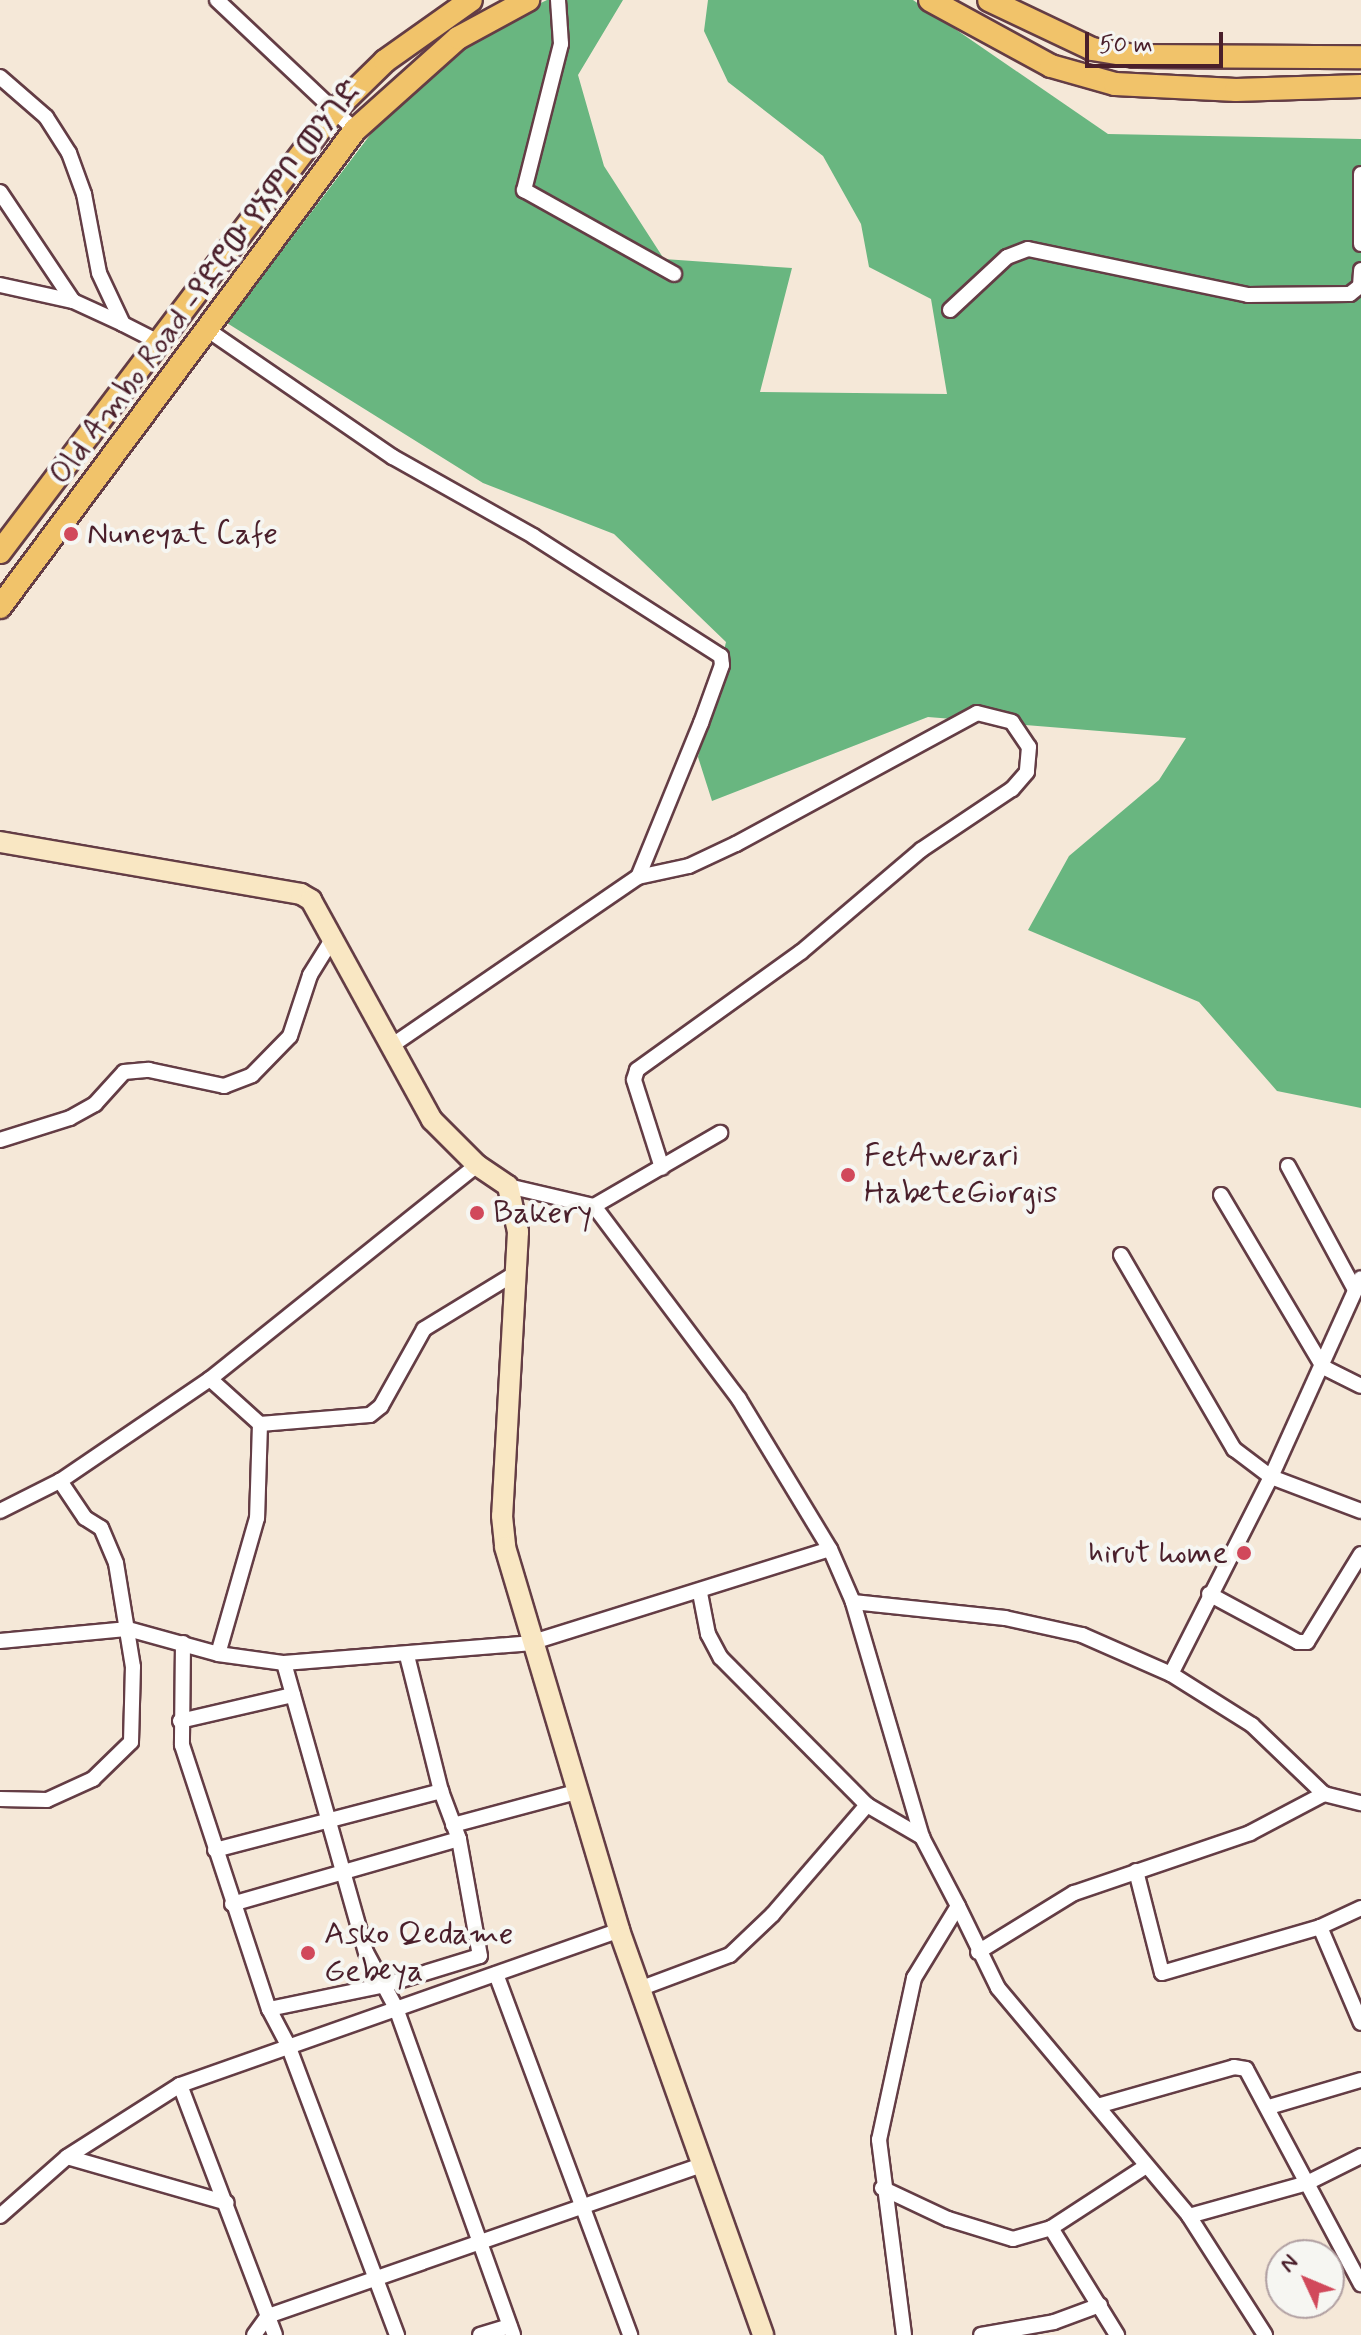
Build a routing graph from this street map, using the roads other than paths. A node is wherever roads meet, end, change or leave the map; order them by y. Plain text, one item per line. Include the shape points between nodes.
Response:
1 (217, 0) edge
2 (471, 0) edge
3 (528, 0) edge
4 (558, 0) edge
5 (930, 0) edge
6 (989, 0) edge
7 (1361, 57) edge
8 (0, 77) edge
9 (1361, 86) edge
10 (334, 111) junction
11 (355, 130) junction
12 (1361, 174) edge
13 (0, 192) edge
14 (1361, 244) edge
15 (1361, 270) edge
16 (674, 274) dead end
17 (0, 285) edge
18 (73, 301) junction
19 (950, 310) dead end
20 (123, 324) junction
21 (205, 328) junction
22 (156, 341) junction
23 (0, 552) edge
24 (0, 607) edge
25 (0, 842) edge
26 (638, 877) junction
27 (333, 938) junction
28 (391, 1046) junction
29 (720, 1133) dead end
30 (0, 1140) edge
31 (477, 1165) junction
32 (1288, 1166) dead end
33 (662, 1168) junction
34 (508, 1186) junction
35 (1221, 1195) dead end
36 (594, 1206) junction
37 (1121, 1255) dead end
38 (514, 1274) junction
39 (1358, 1283) edge
40 (1323, 1367) junction
41 (210, 1379) junction
42 (1361, 1386) edge
43 (260, 1424) junction
44 (1271, 1477) junction
45 (60, 1481) junction
46 (0, 1511) edge
47 (1361, 1511) edge
48 (830, 1549) junction
49 (1361, 1554) edge
50 (700, 1593) junction
51 (1209, 1594) junction
52 (853, 1602) junction
53 (128, 1629) junction
54 (0, 1641) edge
55 (183, 1643) junction
56 (530, 1643) junction
57 (218, 1654) junction
58 (407, 1656) junction
59 (284, 1663) junction
60 (1171, 1674) junction
61 (293, 1695) junction
62 (180, 1721) junction
63 (441, 1791) junction
64 (576, 1792) junction
65 (1324, 1794) junction
66 (0, 1799) edge
67 (1361, 1803) edge
68 (867, 1805) junction
69 (325, 1821) junction
70 (456, 1832) junction
71 (922, 1837) junction
72 (215, 1850) junction
73 (1136, 1871) junction
74 (342, 1876) junction
75 (232, 1904) junction
76 (958, 1906) junction
77 (1361, 1908) edge
78 (1320, 1927) junction
79 (619, 1930) junction
80 (978, 1952) junction
81 (496, 1974) junction
82 (385, 1985) junction
83 (639, 1989) junction
84 (396, 2008) junction
85 (269, 2009) junction
86 (1361, 2023) edge
87 (288, 2045) junction
88 (1361, 2080) edge
89 (180, 2085) junction
90 (1101, 2105) junction
91 (1269, 2107) junction
92 (1361, 2156) edge
93 (67, 2157) junction
94 (701, 2165) junction
95 (1146, 2166) junction
96 (1307, 2183) junction
97 (882, 2188) junction
98 (227, 2203) junction
99 (586, 2209) junction
100 (0, 2216) edge
101 (1189, 2216) junction
102 (1051, 2228) junction
103 (483, 2244) junction
104 (379, 2277) junction
105 (1361, 2284) edge
106 (1100, 2305) junction
107 (268, 2316) junction
108 (512, 2330) edge
109 (254, 2335) edge
110 (275, 2335) edge
111 (397, 2335) edge
112 (480, 2335) edge
113 (630, 2335) edge
114 (763, 2335) edge
115 (904, 2335) edge
116 (981, 2335) edge
117 (1117, 2335) edge
118 (1265, 2335) edge

1 - 10 street
2 - 10 main road, Old Ambo Road -የድሮው የአምቦ መንገድ via 385,61
3 - 11 main road, Old Ambo Road -የድሮው የአምቦ መንገድ via 458,38
4 - 16 street via 561,44 524,190
5 - 9 main road via 1051,66 1115,84 1236,90
6 - 7 main road via 1080,44 1135,56
8 - 20 street via 46,117 69,153 84,194 99,273
10 - 11 street
10 - 22 main road, Old Ambo Road -የድሮው የአምቦ መንገድ
11 - 21 main road, Old Ambo Road -የድሮው የአምቦ መንገድ
12 - 14 street
13 - 18 street
15 - 19 street via 1360,286 1350,294 1248,295 1028,249 1007,257
17 - 18 street
18 - 20 street
20 - 22 street
21 - 24 main road, Old Ambo Road -የድሮው የአምቦ መንገድ
21 - 26 street via 393,457 533,536 721,656 701,723
22 - 23 main road, Old Ambo Road -የድሮው የአምቦ መንገድ
25 - 27 main road via 301,894 311,900
26 - 28 street
26 - 33 street via 689,866 736,844 977,713 1012,722 1029,747 1027,772 1012,789 921,850 801,952 637,1070 634,1080
27 - 28 main road
27 - 30 street via 310,975 290,1036 252,1075 224,1086 149,1070 124,1072 95,1104 70,1118
28 - 31 main road via 432,1120
29 - 33 street
31 - 34 main road
31 - 41 street
32 - 39 street
33 - 36 street
34 - 36 street
34 - 38 main road via 518,1232
35 - 40 street
36 - 48 street via 739,1399
37 - 44 street via 1234,1449
38 - 43 street via 424,1329 381,1406 370,1415
38 - 56 main road via 502,1516
39 - 40 street
40 - 42 street
40 - 44 street
41 - 43 street
41 - 45 street
43 - 57 street via 257,1518
44 - 47 street
44 - 51 street
45 - 46 street
45 - 53 street via 107,1541
48 - 50 street
48 - 52 street
49 - 51 street via 1307,1642
50 - 56 street
50 - 68 street via 708,1634 721,1658
51 - 60 street
52 - 60 street via 1005,1618 1082,1635
52 - 71 street
53 - 54 street
53 - 55 street
53 - 66 street via 135,1697 131,1742 93,1779 47,1800
55 - 57 street
55 - 62 street
56 - 58 street via 469,1644
56 - 64 main road
57 - 59 street
58 - 59 street
58 - 63 street
59 - 61 street
60 - 65 street via 1252,1725
61 - 62 street
61 - 69 street
62 - 72 street via 182,1745
63 - 69 street
63 - 70 street
64 - 70 street
64 - 79 main road
65 - 67 street
65 - 73 street via 1250,1833
68 - 71 street
68 - 83 street via 773,1914 730,1955
69 - 72 street
69 - 74 street
70 - 74 street
70 - 82 street via 480,1956
71 - 76 street
72 - 75 street
73 - 78 street via 1162,1973
73 - 80 street via 1074,1893
74 - 75 street
74 - 82 street via 366,1952
75 - 85 street
76 - 80 street
76 - 97 street via 914,1978 879,2140
77 - 78 street
78 - 86 street
79 - 81 street
79 - 83 main road
80 - 90 street via 998,1988
81 - 84 street
81 - 99 street
82 - 84 street
82 - 85 street
83 - 94 main road
84 - 87 street
84 - 103 street
85 - 87 street
87 - 89 street
87 - 104 street
88 - 91 street
89 - 93 street
89 - 98 street
90 - 91 street via 1234,2067 1246,2069
90 - 95 street
91 - 96 street
92 - 96 street
93 - 98 street
93 - 100 street
94 - 99 street
94 - 114 main road
95 - 101 street
95 - 102 street
96 - 101 street
96 - 105 street
97 - 102 street via 948,2219 1013,2239
97 - 115 street
98 - 107 street
99 - 103 street
99 - 113 street
101 - 118 street
102 - 106 street
103 - 104 street
103 - 108 street
104 - 107 street
104 - 111 street
106 - 116 street via 1054,2322
106 - 117 street
107 - 109 street
107 - 110 street
108 - 112 street

